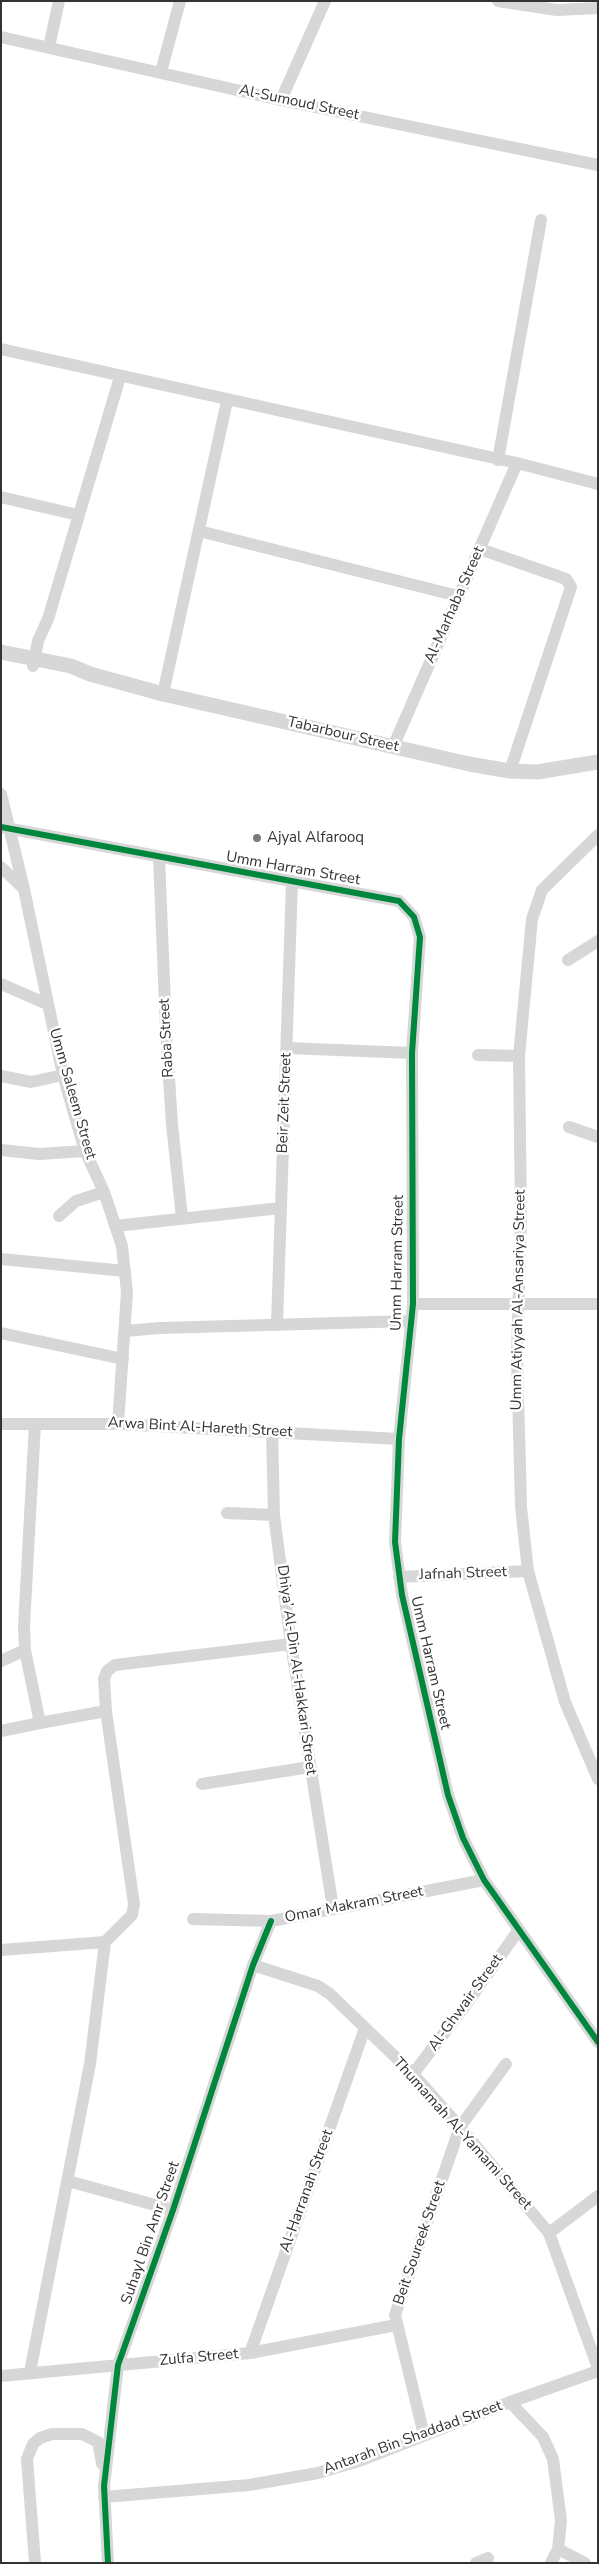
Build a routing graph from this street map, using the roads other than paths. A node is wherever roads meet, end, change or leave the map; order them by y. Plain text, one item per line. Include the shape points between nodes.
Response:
1 (59, 1) edge
2 (180, 1) edge
3 (325, 1) edge
4 (498, 1) edge
5 (598, 8) edge
6 (1, 37) edge
7 (49, 47) junction
8 (162, 72) junction
9 (281, 100) junction
10 (598, 165) edge
11 (541, 220) dead end
12 (1, 350) edge
13 (120, 377) junction
14 (227, 401) junction
15 (498, 460) junction
16 (517, 464) junction
17 (598, 484) edge
18 (1, 497) edge
19 (78, 515) junction
20 (199, 531) junction
21 (480, 550) junction
22 (458, 596) junction
23 (1, 652) edge
24 (1, 661) edge
25 (38, 663) junction
26 (163, 694) junction
27 (393, 747) junction
28 (598, 762) edge
29 (510, 771) junction
30 (1, 794) edge
31 (4, 827) edge
32 (598, 835) edge
33 (159, 857) junction
34 (1, 867) edge
35 (292, 882) junction
36 (24, 889) junction
37 (598, 941) edge
38 (568, 960) dead end
39 (1, 984) edge
40 (47, 1004) junction
41 (287, 1048) junction
42 (412, 1053) junction
43 (478, 1055) dead end
44 (519, 1056) junction
45 (63, 1075) junction
46 (1, 1076) edge
47 (569, 1127) dead end
48 (598, 1136) edge
49 (1, 1150) edge
50 (86, 1151) junction
51 (104, 1192) junction
52 (281, 1208) junction
53 (59, 1216) dead end
54 (182, 1217) junction
55 (115, 1226) junction
56 (1, 1259) edge
57 (125, 1271) junction
58 (412, 1304) junction
59 (598, 1304) edge
60 (519, 1305) junction
61 (411, 1320) junction
62 (277, 1324) junction
63 (126, 1332) junction
64 (1, 1333) edge
65 (123, 1359) junction
66 (1, 1424) edge
67 (34, 1424) junction
68 (118, 1424) junction
69 (272, 1431) junction
70 (399, 1439) junction
71 (227, 1513) dead end
72 (274, 1515) junction
73 (528, 1571) junction
74 (399, 1577) junction
75 (291, 1644) junction
76 (25, 1650) junction
77 (1, 1661) edge
78 (106, 1711) junction
79 (40, 1723) junction
80 (1, 1731) edge
81 (310, 1767) junction
82 (598, 1779) edge
83 (202, 1784) dead end
84 (484, 1880) junction
85 (334, 1908) junction
86 (193, 1919) dead end
87 (271, 1921) junction
88 (518, 1931) junction
89 (105, 1942) junction
90 (1, 1950) edge
91 (253, 1965) junction
92 (365, 2028) junction
93 (598, 2042) edge
94 (506, 2064) dead end
95 (413, 2074) junction
96 (460, 2127) junction
97 (68, 2181) junction
98 (598, 2196) edge
99 (173, 2210) junction
100 (549, 2233) junction
101 (396, 2325) junction
102 (250, 2353) junction
103 (118, 2366) junction
104 (598, 2370) edge
105 (30, 2372) junction
106 (1, 2376) edge
107 (510, 2402) junction
108 (424, 2435) junction
109 (104, 2491) junction
110 (558, 2549) junction
111 (35, 2563) edge
112 (108, 2563) edge
113 (551, 2563) edge
114 (585, 2563) edge

1 - 7 street
2 - 8 street
3 - 9 street
4 - 5 street via 557,10
6 - 7 street, Al-Sumoud Street
7 - 8 street, Al-Sumoud Street
8 - 9 street, Al-Sumoud Street
9 - 10 street, Al-Sumoud Street
11 - 15 street
12 - 13 street
13 - 14 street
13 - 19 street
14 - 15 street
14 - 20 street
15 - 16 street
16 - 17 street
16 - 21 street, Al-Marhaba Street
18 - 19 street
19 - 25 street
20 - 22 street
20 - 26 street
21 - 22 street, Al-Marhaba Street
21 - 29 street via 566,579 571,587
22 - 27 street, Al-Marhaba Street
23 - 25 street, Tabarbour Street
24 - 25 street, Tabarbour Street
25 - 26 street, Tabarbour Street
26 - 27 street, Tabarbour Street
27 - 29 street, Tabarbour Street
28 - 29 street, Tabarbour Street via 537,772
30 - 31 street, Umm Saleem Street
31 - 33 street, Umm Harram Street
31 - 36 street, Umm Saleem Street
32 - 44 street, Umm Atiyyah Al-Ansariya Street via 548,882 537,897
33 - 35 street, Umm Harram Street
33 - 54 street, Raba Street via 172,1125
34 - 36 street
35 - 41 street, Beir Zeit Street
35 - 42 street, Umm Harram Street via 398,901 414,917 420,937
36 - 40 street, Umm Saleem Street
37 - 38 street
39 - 40 street
40 - 45 street, Umm Saleem Street
41 - 42 street
41 - 52 street, Beir Zeit Street
42 - 58 street, Umm Harram Street
43 - 44 street
44 - 60 street, Umm Atiyyah Al-Ansariya Street
45 - 46 street via 31,1082
45 - 50 street, Umm Saleem Street
47 - 48 street
49 - 50 street via 39,1154
50 - 51 street, Umm Saleem Street
51 - 53 street via 76,1201
51 - 55 street, Umm Saleem Street
52 - 54 street
52 - 62 street, Beir Zeit Street
54 - 55 street
55 - 57 street, Umm Saleem Street
56 - 57 street
57 - 63 street, Umm Saleem Street
58 - 60 street
58 - 61 street, Umm Harram Street
59 - 60 street
60 - 73 street, Umm Atiyyah Al-Ansariya Street via 518,1438
61 - 62 street
61 - 70 street, Umm Harram Street
62 - 63 street
63 - 65 street, Umm Saleem Street
64 - 65 street
65 - 68 street, Umm Saleem Street
66 - 67 street, Arwa Bint Al-Hareth Street
67 - 68 street, Arwa Bint Al-Hareth Street
67 - 76 street via 24,1598
68 - 69 street, Arwa Bint Al-Hareth Street
69 - 70 street, Arwa Bint Al-Hareth Street
69 - 72 street, Dhiya’ Al-Din Al-Hakkari Street
70 - 74 street, Umm Harram Street via 395,1542
71 - 72 street
72 - 75 street, Dhiya’ Al-Din Al-Hakkari Street
73 - 74 street, Jafnah Street
73 - 82 street, Umm Atiyyah Al-Ansariya Street via 565,1702
74 - 84 street, Umm Harram Street via 448,1794 463,1838
75 - 78 street via 115,1665 107,1671 104,1679
75 - 81 street, Dhiya’ Al-Din Al-Hakkari Street
76 - 77 street
76 - 79 street
78 - 79 street
78 - 89 street via 134,1909 129,1920
79 - 80 street
81 - 83 street
81 - 85 street, Dhiya’ Al-Din Al-Hakkari Street
84 - 85 street, Omar Makram Street
84 - 88 street, Umm Harram Street
85 - 87 street, Omar Makram Street
86 - 87 street, Omar Makram Street
87 - 91 street, Suhayl Bin Amr Street
88 - 93 street, Umm Harram Street
88 - 95 street, Al-Ghwair Street
89 - 90 street
89 - 97 street via 90,2064
91 - 92 street, Thumamah Al-Yamami Street via 323,1989
91 - 99 street, Suhayl Bin Amr Street
92 - 95 street, Thumamah Al-Yamami Street
92 - 102 street, Al-Harranah Street
94 - 96 street, Beit Soureek Street
95 - 96 street, Thumamah Al-Yamami Street
96 - 100 street, Thumamah Al-Yamami Street
96 - 101 street, Beit Soureek Street via 395,2312
97 - 99 street
97 - 105 street
98 - 100 street
99 - 103 street, Suhayl Bin Amr Street
100 - 104 street, Thumamah Al-Yamami Street
101 - 102 street, Zulfa Street
101 - 108 street, Beit Soureek Street
102 - 103 street, Zulfa Street
103 - 105 street, Zulfa Street
103 - 109 street, Suhayl Bin Amr Street
104 - 107 street, Antarah Bin Shaddad Street
105 - 106 street, Zulfa Street
107 - 108 street, Antarah Bin Shaddad Street
107 - 110 street via 543,2438 553,2459 561,2521
108 - 109 street, Antarah Bin Shaddad Street via 362,2460 274,2482
109 - 111 street via 100,2449 93,2437 62,2433 44,2436 34,2444 27,2459
109 - 112 street, Suhayl Bin Amr Street
110 - 113 street
110 - 114 street

